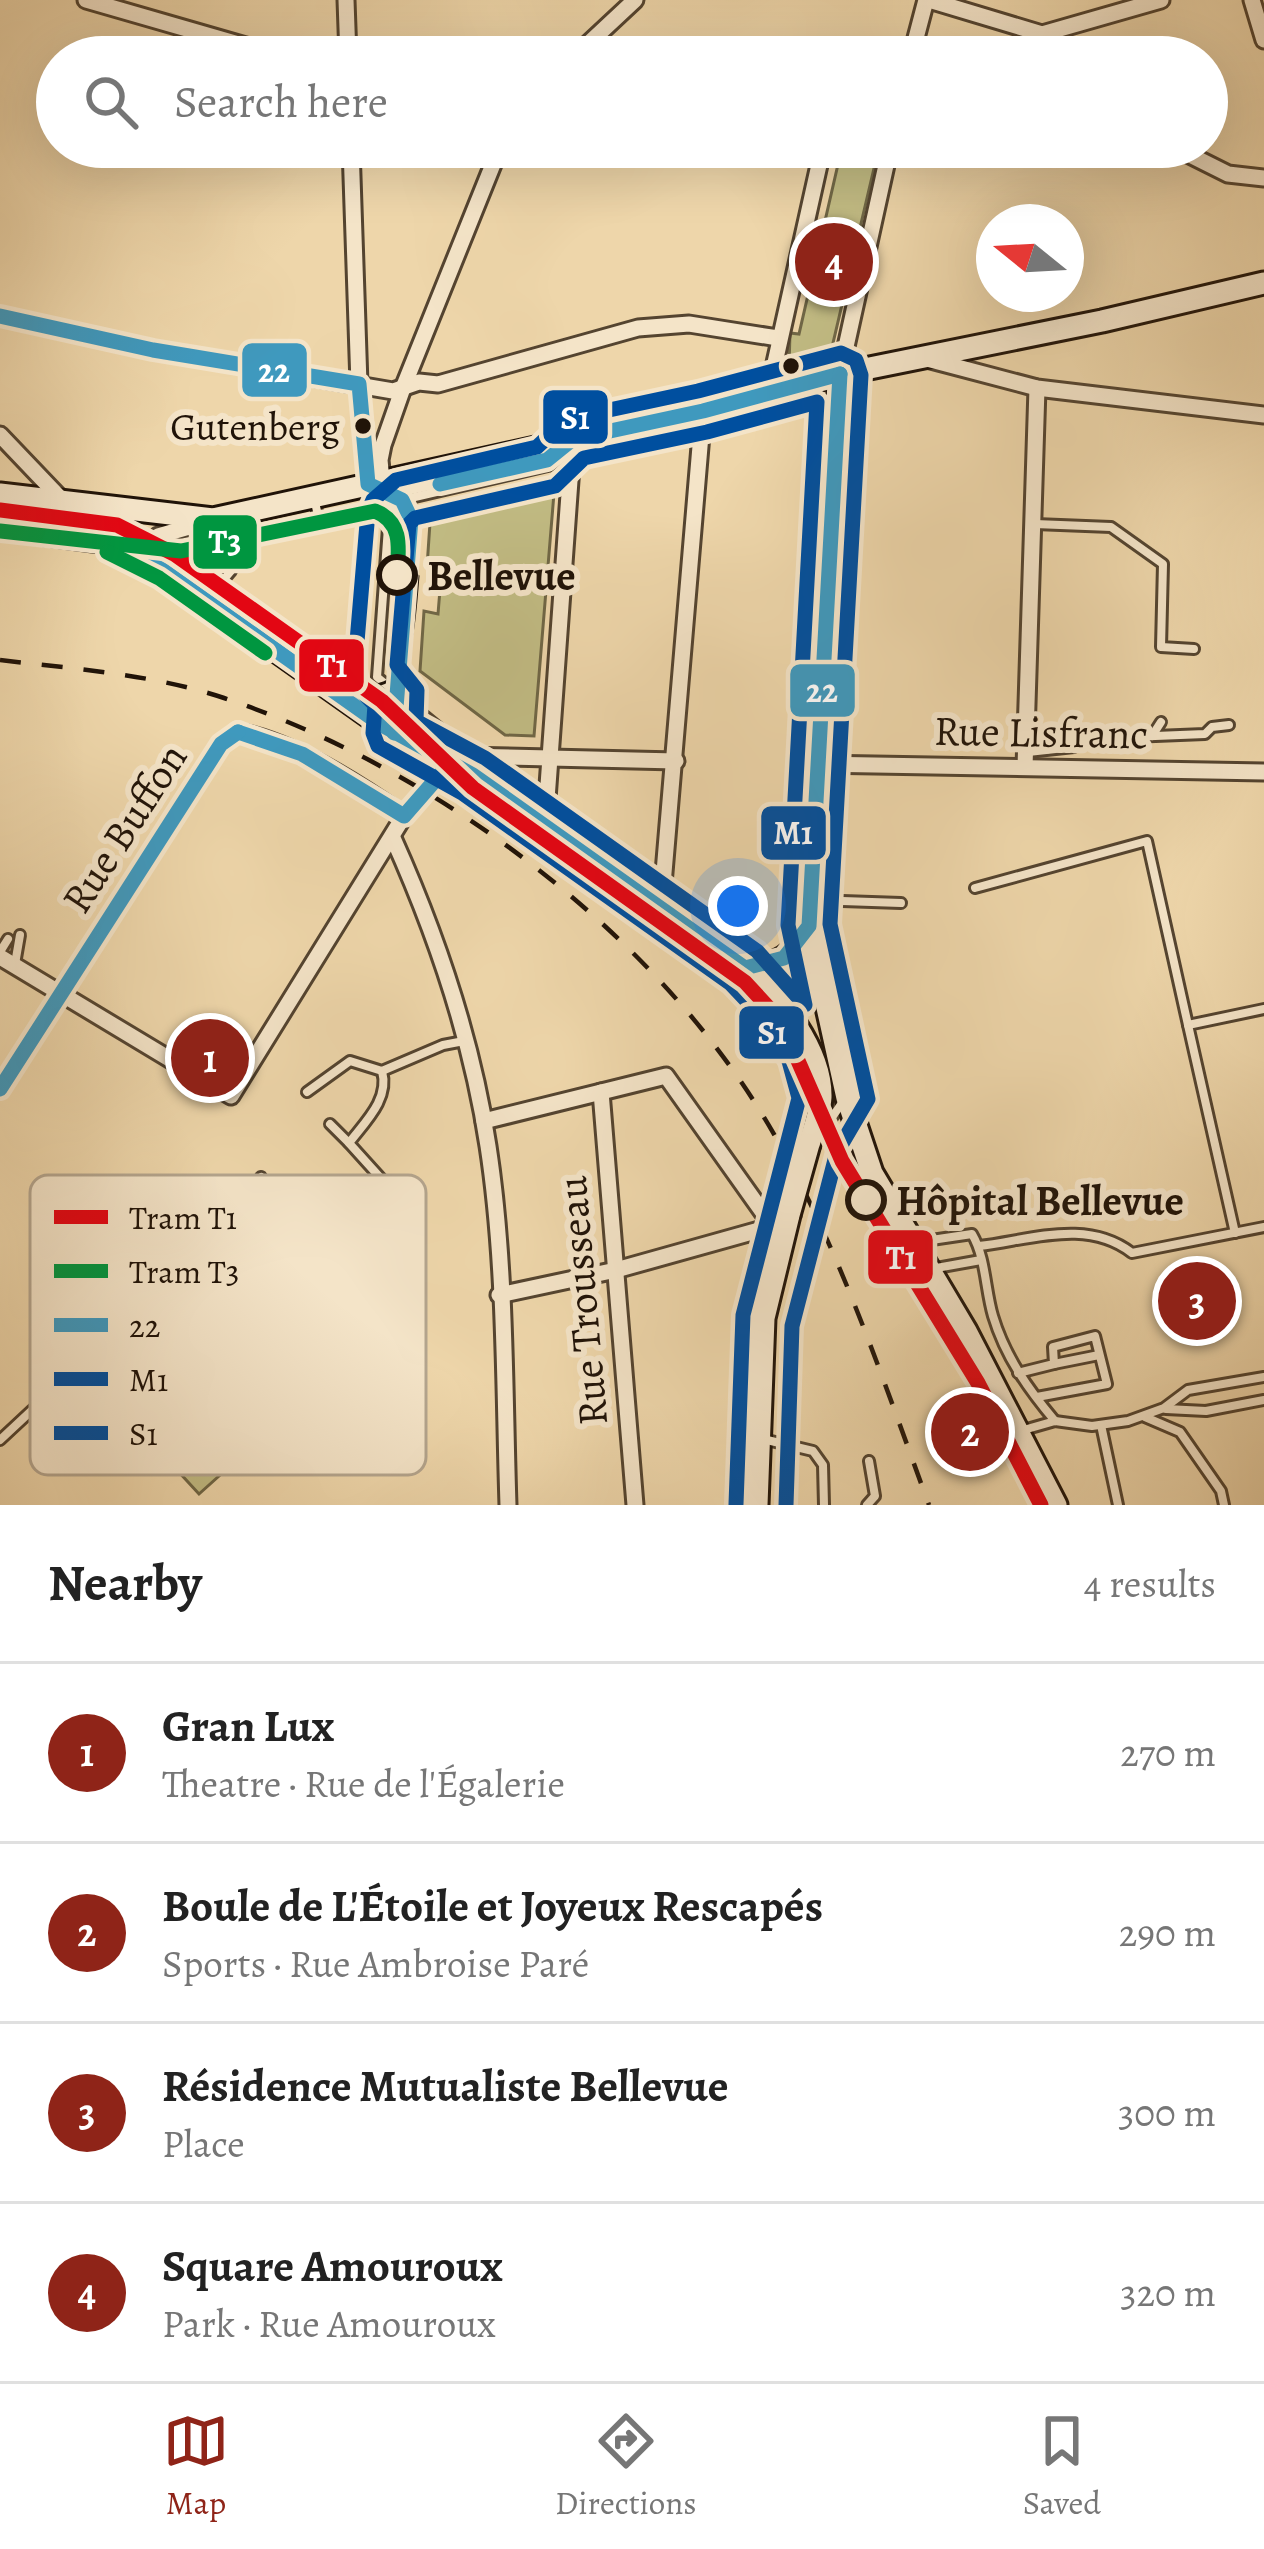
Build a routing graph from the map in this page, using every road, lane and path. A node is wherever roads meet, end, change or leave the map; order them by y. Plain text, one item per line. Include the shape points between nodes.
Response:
1 (86, 0) edge
2 (346, 0) edge
3 (635, 0) edge
4 (928, 0) edge
5 (1161, 0) edge
6 (1252, 0) edge
7 (1126, 5) edge
8 (1042, 34) junction
9 (211, 36) edge
10 (347, 36) edge
11 (596, 36) edge
12 (917, 36) edge
13 (1044, 36) edge
14 (1264, 40) edge
15 (352, 168) edge
16 (492, 168) edge
17 (818, 168) edge
18 (885, 168) edge
19 (1216, 168) edge
20 (1264, 178) edge
21 (1264, 283) edge
22 (0, 316) edge
23 (778, 338) junction
24 (924, 358) junction
25 (840, 374) junction
26 (359, 384) junction
27 (403, 388) junction
28 (1037, 388) junction
29 (768, 394) junction
30 (703, 411) junction
31 (1264, 415) edge
32 (0, 435) edge
33 (573, 439) junction
34 (375, 483) junction
35 (409, 490) junction
36 (0, 494) edge
37 (314, 496) junction
38 (402, 500) junction
39 (64, 502) junction
40 (213, 520) junction
41 (320, 524) dead end
42 (1033, 524) junction
43 (0, 529) edge
44 (226, 546) dead end
45 (154, 565) junction
46 (231, 571) dead end
47 (174, 579) junction
48 (214, 591) junction
49 (1194, 649) dead end
50 (397, 696) junction
51 (1161, 722) dead end
52 (1229, 725) dead end
53 (395, 728) junction
54 (1151, 736) junction
55 (548, 759) junction
56 (1025, 760) junction
57 (676, 761) junction
58 (462, 764) junction
59 (817, 764) junction
60 (1264, 772) edge
61 (408, 810) junction
62 (541, 824) junction
63 (393, 838) junction
64 (975, 888) dead end
65 (810, 900) junction
66 (901, 903) dead end
67 (661, 908) junction
68 (809, 926) junction
69 (20, 935) dead end
70 (8, 939) dead end
71 (5, 958) edge
72 (745, 968) junction
73 (820, 986) junction
74 (61, 993) junction
75 (782, 1006) junction
76 (1264, 1009) edge
77 (1188, 1025) junction
78 (464, 1041) junction
79 (382, 1071) junction
80 (0, 1090) edge
81 (307, 1092) dead end
82 (602, 1092) junction
83 (847, 1098) junction
84 (484, 1121) junction
85 (330, 1124) dead end
86 (350, 1143) junction
87 (813, 1144) junction
88 (378, 1175) edge
89 (785, 1222) junction
90 (1264, 1227) edge
91 (1235, 1233) junction
92 (913, 1243) junction
93 (979, 1246) junction
94 (981, 1260) junction
95 (929, 1269) junction
96 (616, 1270) junction
97 (499, 1295) junction
98 (1100, 1355) junction
99 (1054, 1364) junction
100 (1018, 1373) junction
101 (1264, 1377) edge
102 (1035, 1398) junction
103 (1264, 1400) edge
104 (1164, 1408) junction
105 (30, 1412) edge
106 (1142, 1416) junction
107 (1054, 1420) junction
108 (1101, 1425) junction
109 (1018, 1431) junction
110 (0, 1439) edge
111 (767, 1441) junction
112 (869, 1461) dead end
113 (508, 1505) edge
114 (635, 1505) edge
115 (761, 1505) edge
116 (824, 1505) edge
117 (867, 1505) edge
118 (1056, 1505) edge
119 (1118, 1505) edge
120 (1224, 1505) edge

1 - 9 street
2 - 10 street
3 - 11 street
4 - 8 street
4 - 12 street
5 - 7 street
6 - 14 street
7 - 8 street
8 - 13 street
15 - 26 street
16 - 27 street
17 - 23 street
18 - 25 street
19 - 20 street
21 - 24 main road
22 - 26 street
23 - 27 street via 688,324 638,328
23 - 29 street
24 - 25 main road
24 - 28 street
25 - 29 main road
25 - 59 main road
26 - 27 street
26 - 34 street
27 - 34 street
28 - 31 street
28 - 42 street
29 - 30 main road
30 - 33 main road
30 - 57 street
32 - 39 street
33 - 34 main road
33 - 35 lane via 548,460
33 - 38 lane via 548,466
33 - 55 street
34 - 35 lane
34 - 37 main road
34 - 38 lane
35 - 38 lane
36 - 39 main road
37 - 40 main road
37 - 41 lane
38 - 50 lane via 412,524
38 - 50 lane via 389,514 376,670
39 - 40 main road
40 - 44 lane
40 - 45 street via 164,532 150,552
42 - 49 lane via 1111,527 1163,564 1161,647
42 - 56 street
43 - 45 main road via 100,541
45 - 47 main road
46 - 48 lane
47 - 48 lane
47 - 53 main road
48 - 53 lane
50 - 53 lane
50 - 58 lane via 444,732
51 - 54 lane
52 - 54 lane
53 - 58 main road
54 - 56 lane via 1081,739
55 - 57 street
55 - 58 street
55 - 62 street
56 - 59 street, Rue Lisfranc
56 - 60 street, Rue Lisfranc
57 - 67 street
58 - 61 street, bridge
58 - 62 main road
59 - 65 main road
61 - 63 street
61 - 74 street, Rue Buffon via 263,736 238,732 221,743
62 - 67 main road
63 - 74 street via 231,1096
63 - 78 street via 442,959
64 - 77 lane via 1147,841
65 - 66 lane
65 - 68 main road
67 - 72 main road
68 - 72 main road via 789,956
68 - 73 main road
69 - 71 lane
70 - 71 lane
71 - 74 street
72 - 75 main road
73 - 75 main road via 791,976
73 - 83 main road
74 - 80 street, Rue Buffon
75 - 87 main road via 818,1074
76 - 77 lane
77 - 91 lane
78 - 79 lane
78 - 84 street
79 - 81 lane via 350,1061
79 - 86 lane via 381,1099
82 - 84 street
82 - 89 street via 666,1076
82 - 96 street, Rue Trousseau
83 - 87 lane
83 - 92 main road via 872,1173
84 - 97 street
85 - 86 lane
86 - 88 lane
87 - 89 main road, bridge
89 - 96 street
89 - 111 lane
89 - 115 main road via 764,1318
90 - 91 lane
91 - 93 lane via 1132,1253 1101,1235 1074,1232
92 - 93 lane via 972,1234
92 - 95 main road
93 - 94 lane
94 - 95 lane
94 - 100 lane via 992,1315
95 - 109 main road
96 - 97 street
96 - 114 street, Rue Trousseau
97 - 113 street
98 - 99 lane
98 - 99 lane via 1095,1336 1053,1347
98 - 102 lane via 1108,1384
99 - 100 lane
100 - 102 lane
101 - 104 lane via 1188,1390
102 - 107 lane
103 - 104 lane via 1205,1411
104 - 106 lane
105 - 110 lane
106 - 108 lane
106 - 120 lane via 1180,1432
107 - 108 lane
107 - 109 lane
108 - 119 lane
109 - 118 main road
111 - 115 lane
111 - 116 lane via 813,1450 823,1465
112 - 117 lane via 875,1496

